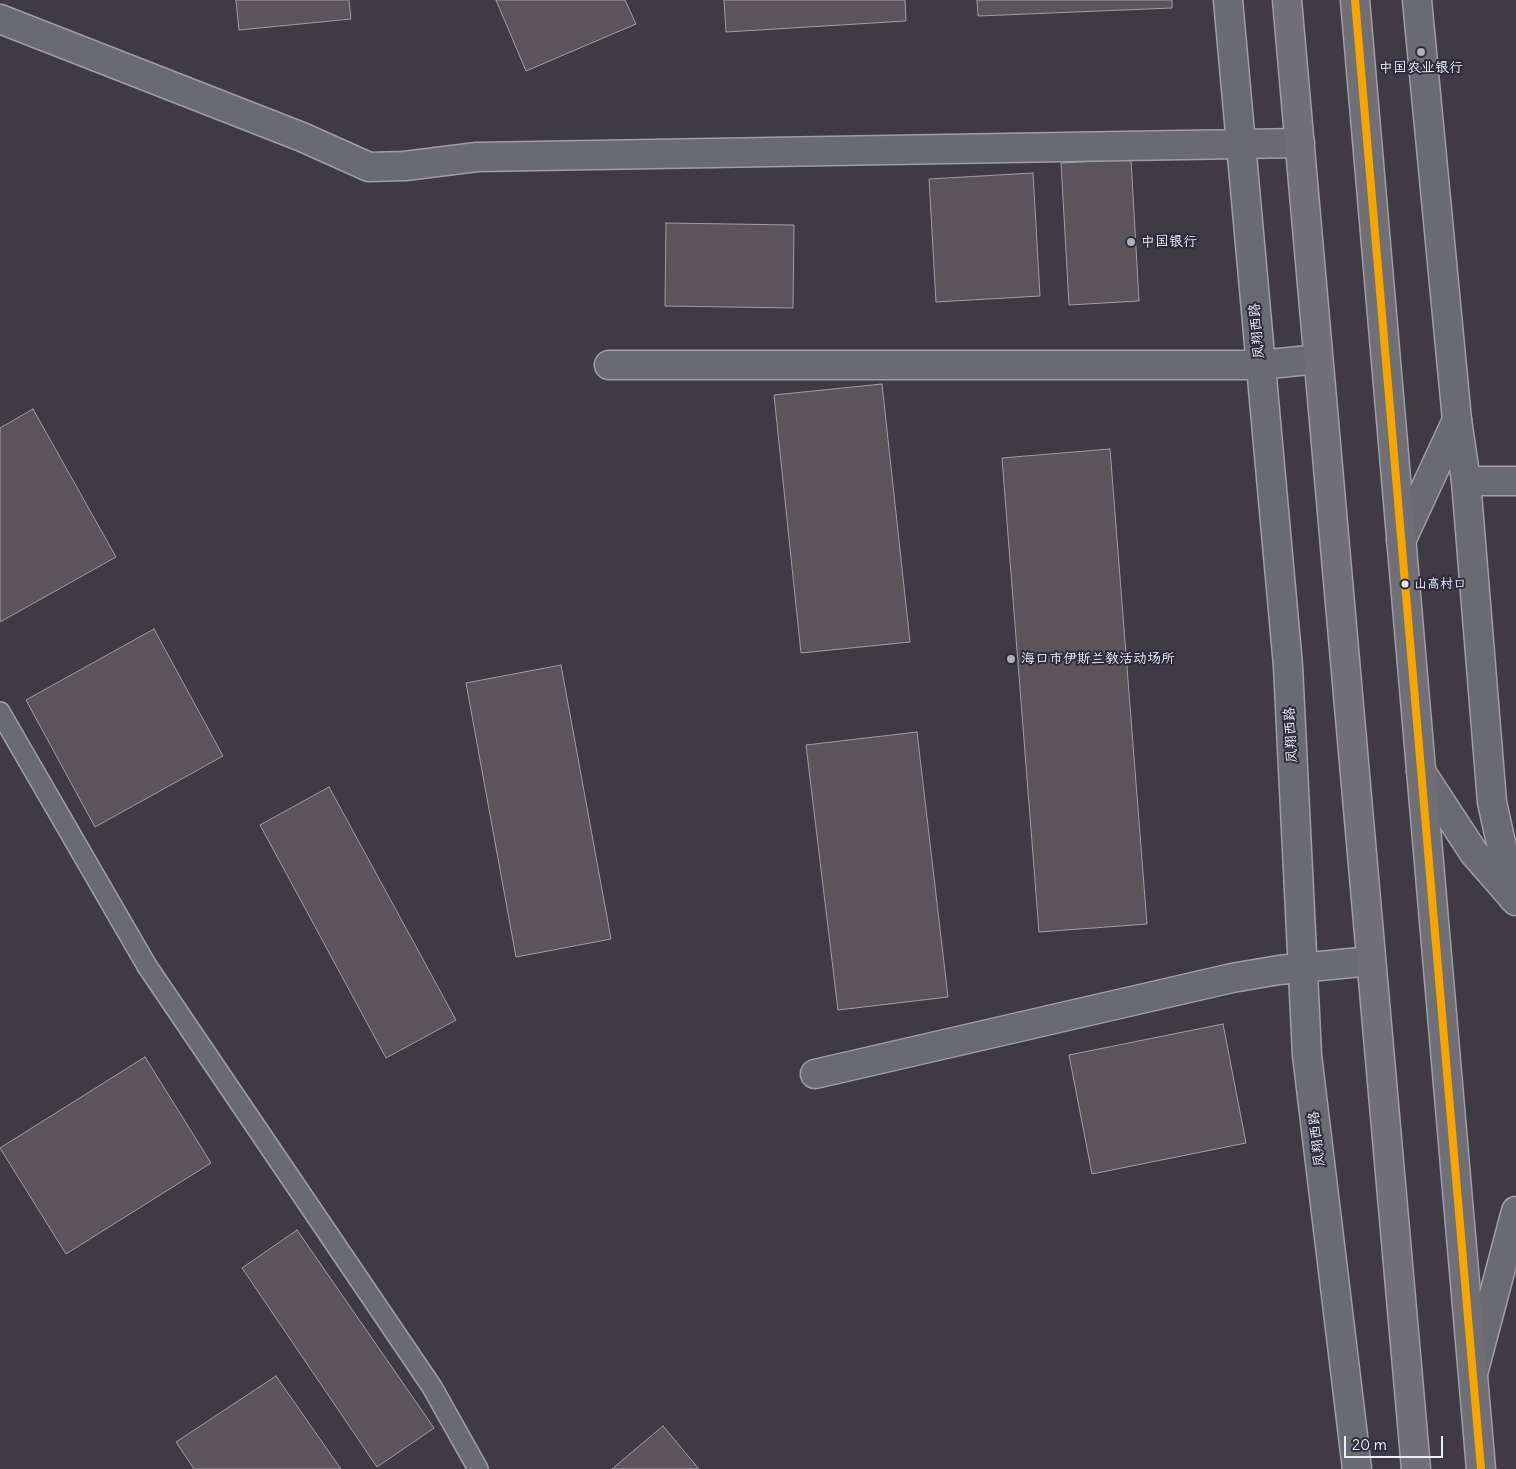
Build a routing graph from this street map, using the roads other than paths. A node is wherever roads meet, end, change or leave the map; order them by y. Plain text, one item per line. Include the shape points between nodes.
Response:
1 (1228, 0) edge
2 (1287, 0) edge
3 (1355, 0) edge
4 (1417, 0) edge
5 (0, 19) edge
6 (1300, 143) junction
7 (1240, 144) junction
8 (1318, 359) junction
9 (609, 365) dead end
10 (1260, 365) junction
11 (1457, 420) junction
12 (1466, 480) junction
13 (1516, 481) edge
14 (1401, 541) junction
15 (0, 712) edge
16 (1421, 772) junction
17 (1514, 900) edge
18 (1371, 960) junction
19 (1303, 968) junction
20 (815, 1074) dead end
21 (1516, 1211) edge
22 (1473, 1374) junction
23 (478, 1469) edge
24 (1358, 1469) edge
25 (1416, 1469) edge
26 (1481, 1469) edge

1 - 7 street, 凤翔西路
2 - 6 main road
3 - 14 main road
4 - 11 street
5 - 7 street via 302,137 369,167 477,157
6 - 7 street
6 - 8 main road
7 - 10 street, 凤翔西路
8 - 10 street
8 - 18 main road
9 - 10 street
10 - 19 street, 凤翔西路 via 1288,666
11 - 12 street
11 - 14 street
12 - 13 street
12 - 17 street via 1492,802
14 - 16 main road
15 - 23 lane via 147,966 427,1379
16 - 17 street via 1474,853
16 - 22 main road
18 - 19 street
18 - 25 main road
19 - 20 street via 1232,978
19 - 24 street, 凤翔西路 via 1307,1055
21 - 22 street
22 - 26 main road

